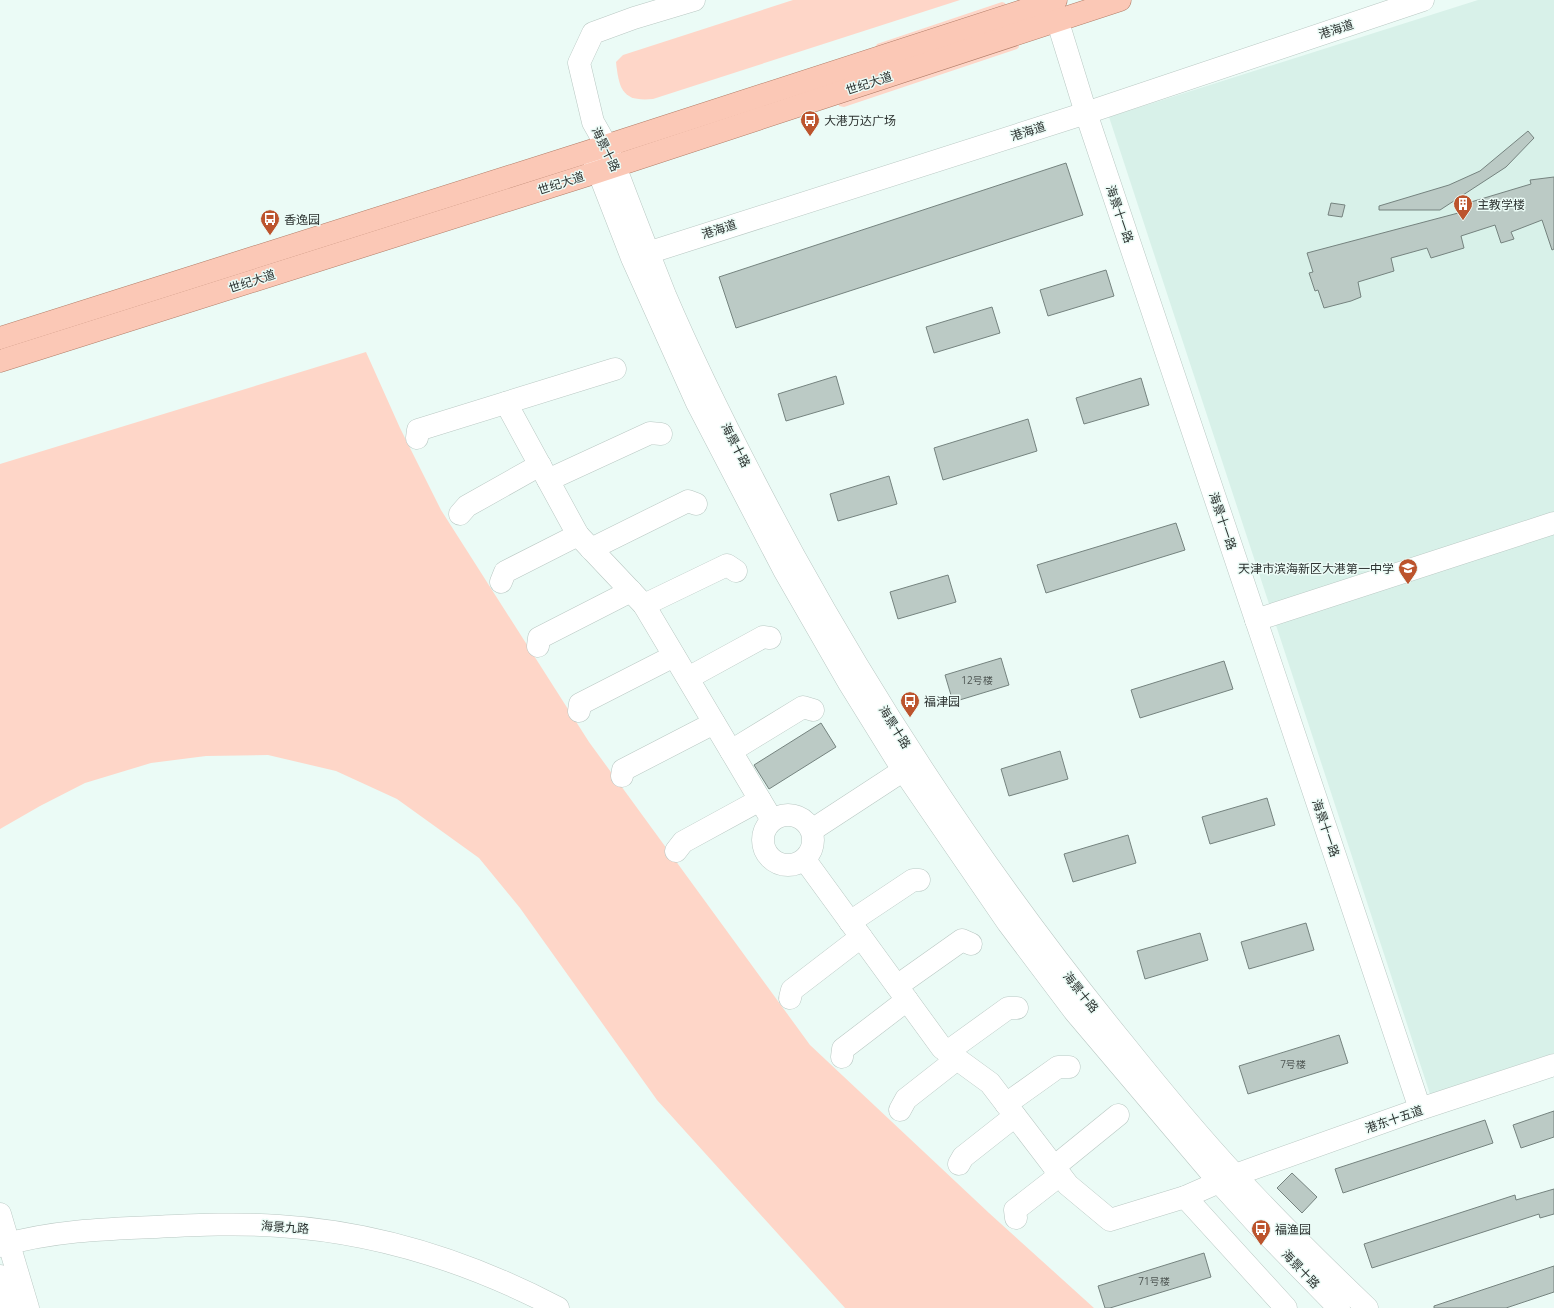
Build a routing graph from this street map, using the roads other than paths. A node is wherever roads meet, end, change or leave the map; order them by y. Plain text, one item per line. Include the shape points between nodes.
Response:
1 (694, 0) edge
2 (1120, 0) edge
3 (1423, 0) edge
4 (1054, 6) edge
5 (1086, 112) junction
6 (598, 148) junction
7 (606, 169) junction
8 (640, 255) junction
9 (0, 338) edge
10 (0, 361) edge
11 (615, 369) dead end
12 (506, 403) junction
13 (661, 434) dead end
14 (417, 438) dead end
15 (544, 473) junction
16 (696, 504) dead end
17 (460, 514) dead end
18 (1554, 523) edge
19 (584, 542) junction
20 (736, 571) dead end
21 (501, 582) dead end
22 (638, 598) junction
23 (1256, 620) junction
24 (770, 638) dead end
25 (538, 646) dead end
26 (674, 656) junction
27 (688, 678) junction
28 (812, 710) dead end
29 (579, 712) dead end
30 (714, 723) junction
31 (731, 751) junction
32 (910, 766) junction
33 (622, 776) dead end
34 (760, 800) junction
35 (772, 820) junction
36 (812, 830) junction
37 (676, 851) dead end
38 (805, 860) junction
39 (920, 880) dead end
40 (856, 930) junction
41 (971, 944) dead end
42 (902, 993) junction
43 (790, 998) dead end
44 (1017, 1008) dead end
45 (952, 1056) junction
46 (842, 1057) dead end
47 (1554, 1065) edge
48 (1069, 1067) dead end
49 (1420, 1109) junction
50 (900, 1110) dead end
51 (1010, 1110) junction
52 (1118, 1115) dead end
53 (959, 1164) dead end
54 (1057, 1171) junction
55 (1227, 1178) junction
56 (1185, 1197) junction
57 (0, 1214) edge
58 (1016, 1218) dead end
59 (5, 1249) edge
60 (0, 1276) edge
61 (10, 1308) edge
62 (28, 1308) edge
63 (543, 1308) edge
64 (558, 1308) edge
65 (1286, 1308) edge
66 (1339, 1308) edge
67 (1367, 1308) edge

1 - 6 street, 海景十路 via 592,32 579,63
2 - 4 main road, 世纪大道
3 - 5 street, 港海道
4 - 5 street, 海景十一路
4 - 6 main road, 世纪大道
4 - 7 main road, 世纪大道
5 - 8 street, 港海道
5 - 23 street, 海景十一路
6 - 7 street, 海景十路
6 - 9 main road, 世纪大道
7 - 8 street, 海景十路
7 - 10 main road, 世纪大道
8 - 32 street, 海景十路 via 666,296 718,410 758,489
11 - 12 street
12 - 14 street via 418,430
12 - 15 street
13 - 15 street via 650,433
15 - 17 street via 467,506
15 - 19 street
16 - 19 street via 688,501
18 - 23 street
19 - 21 street via 505,572
19 - 22 street
20 - 22 street via 727,565
22 - 25 street via 539,638
22 - 26 street
23 - 49 street, 海景十一路
24 - 27 street via 763,637
26 - 27 street
26 - 29 street via 580,704
27 - 30 street
28 - 31 street via 803,707
30 - 31 street
30 - 33 street via 624,770
31 - 34 street
32 - 36 street
32 - 55 street, 海景十路
34 - 35 street
34 - 37 street via 683,842
35 - 36 street via 787,814 795,815 808,823
35 - 38 street via 763,834 762,842 768,856 775,862 786,865 798,864
36 - 38 street via 813,846
38 - 40 street
39 - 40 street via 913,880
40 - 42 street
40 - 43 street via 792,990
41 - 42 street via 962,940
42 - 45 street via 942,1048
42 - 46 street via 843,1050
44 - 45 street via 1008,1008
45 - 50 street via 906,1099
45 - 51 street via 990,1083
47 - 49 street, 港东十五道
48 - 51 street via 1058,1067
49 - 55 street, 港东十五道
51 - 53 street
51 - 54 street
52 - 54 street
54 - 56 street, 港东十五道 via 1068,1185 1110,1220
54 - 58 street via 1015,1210
55 - 56 street, 港东十五道
55 - 66 street, 海景十路 via 1292,1261
55 - 67 street, 海景十路 via 1304,1246
56 - 65 street
57 - 59 street
59 - 62 street
59 - 63 street, 海景九路 via 106,1236 221,1231 282,1232 344,1241 431,1263 496,1286
59 - 64 street, 海景九路 via 41,1236 131,1228 248,1224 320,1230 397,1245 437,1257 526,1292
60 - 61 street

